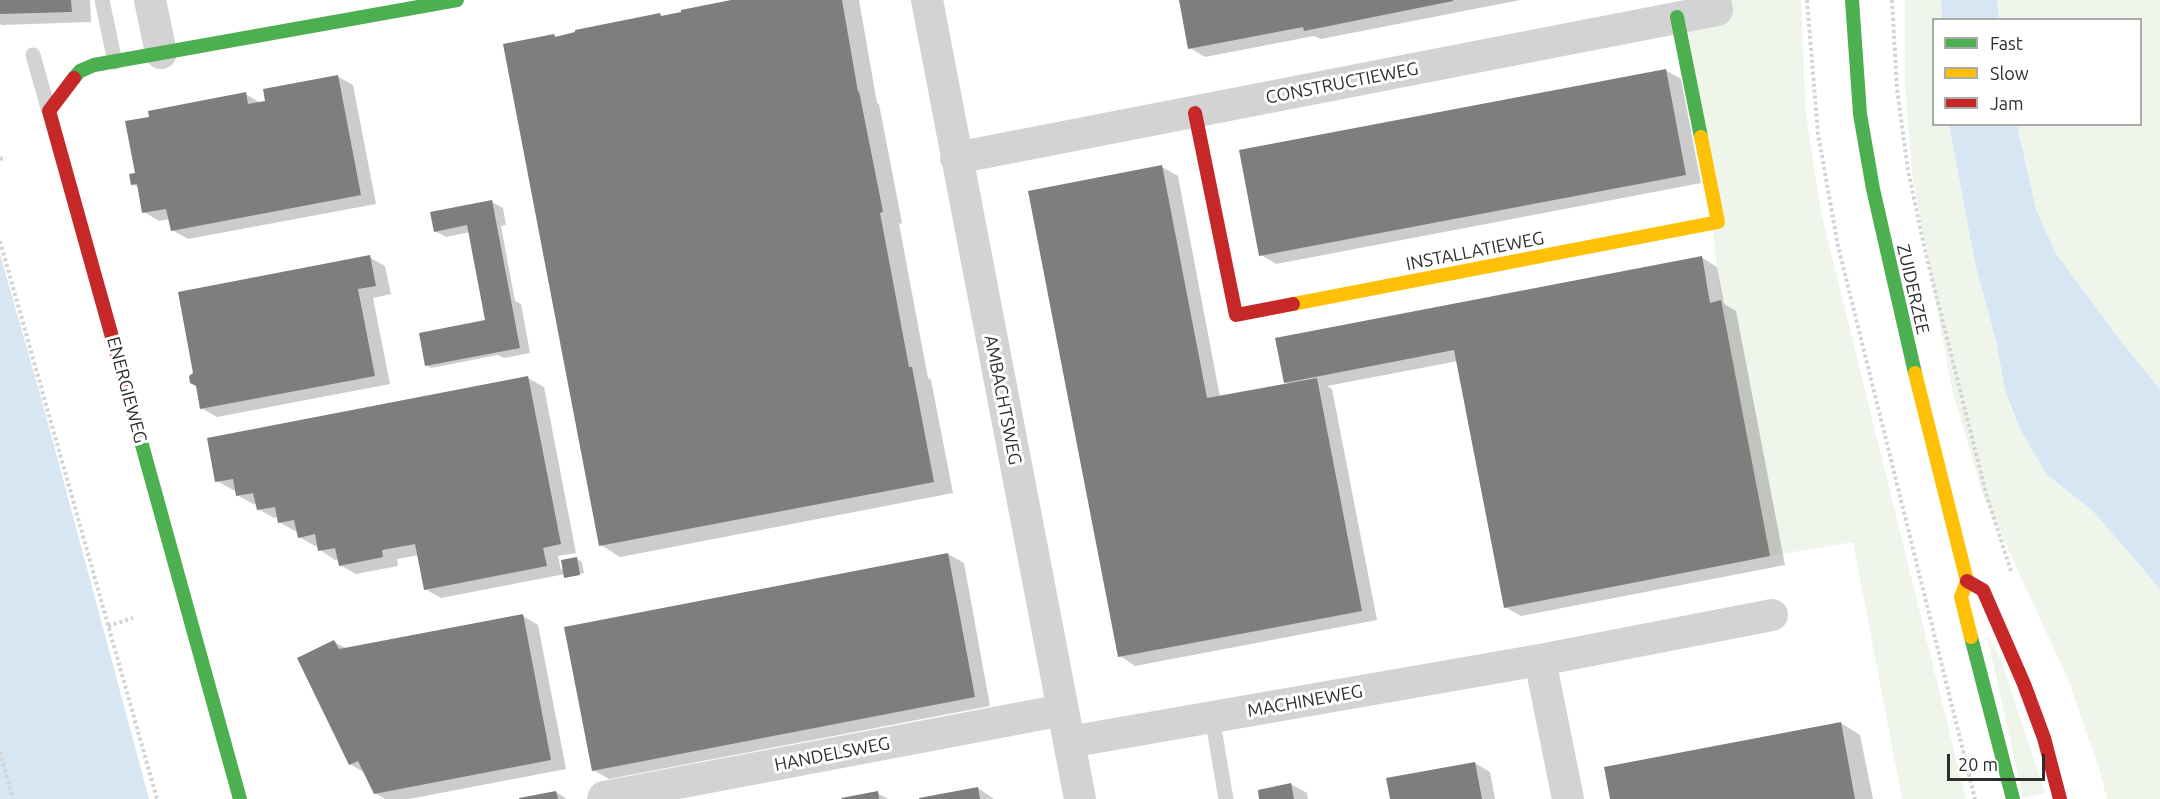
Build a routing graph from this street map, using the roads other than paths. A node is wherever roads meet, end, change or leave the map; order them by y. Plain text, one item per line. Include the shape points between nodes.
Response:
1 (102, 0) edge
2 (150, 0) edge
3 (457, 0) edge
4 (927, 0) edge
5 (1715, 0) edge
6 (1852, 0) edge
7 (1677, 17) junction
8 (161, 53) junction
9 (33, 55) dead end
10 (115, 62) junction
11 (49, 111) junction
12 (1194, 112) junction
13 (956, 158) junction
14 (1967, 581) junction
15 (1772, 615) dead end
16 (1540, 660) junction
17 (1063, 710) junction
18 (1212, 717) junction
19 (1069, 742) junction
20 (240, 799) edge
21 (603, 799) edge
22 (1080, 799) edge
23 (1226, 799) edge
24 (1568, 799) edge
25 (2013, 799) edge
26 (2060, 799) edge

1 - 10 lane
2 - 8 street
3 - 8 street
4 - 13 street, AMBACHTSWEG
5 - 7 street, CONSTRUCTIEWEG via 1717,10
6 - 14 street, ZUIDERZEE via 1860,114 1873,189
7 - 12 street, CONSTRUCTIEWEG
7 - 12 street, INSTALLATIEWEG via 1718,222 1236,315
8 - 10 street
9 - 11 lane
10 - 11 street via 80,71
11 - 20 street, ENERGIEWEG
12 - 13 street, CONSTRUCTIEWEG
13 - 17 street, AMBACHTSWEG
14 - 25 street, ZUIDERZEE via 1961,597
14 - 26 street via 1983,590 2024,684
15 - 16 street, MACHINEWEG
16 - 18 street, MACHINEWEG
16 - 24 street
17 - 19 street, AMBACHTSWEG
17 - 21 street, HANDELSWEG
18 - 19 street, MACHINEWEG
18 - 23 lane
19 - 22 street, AMBACHTSWEG

